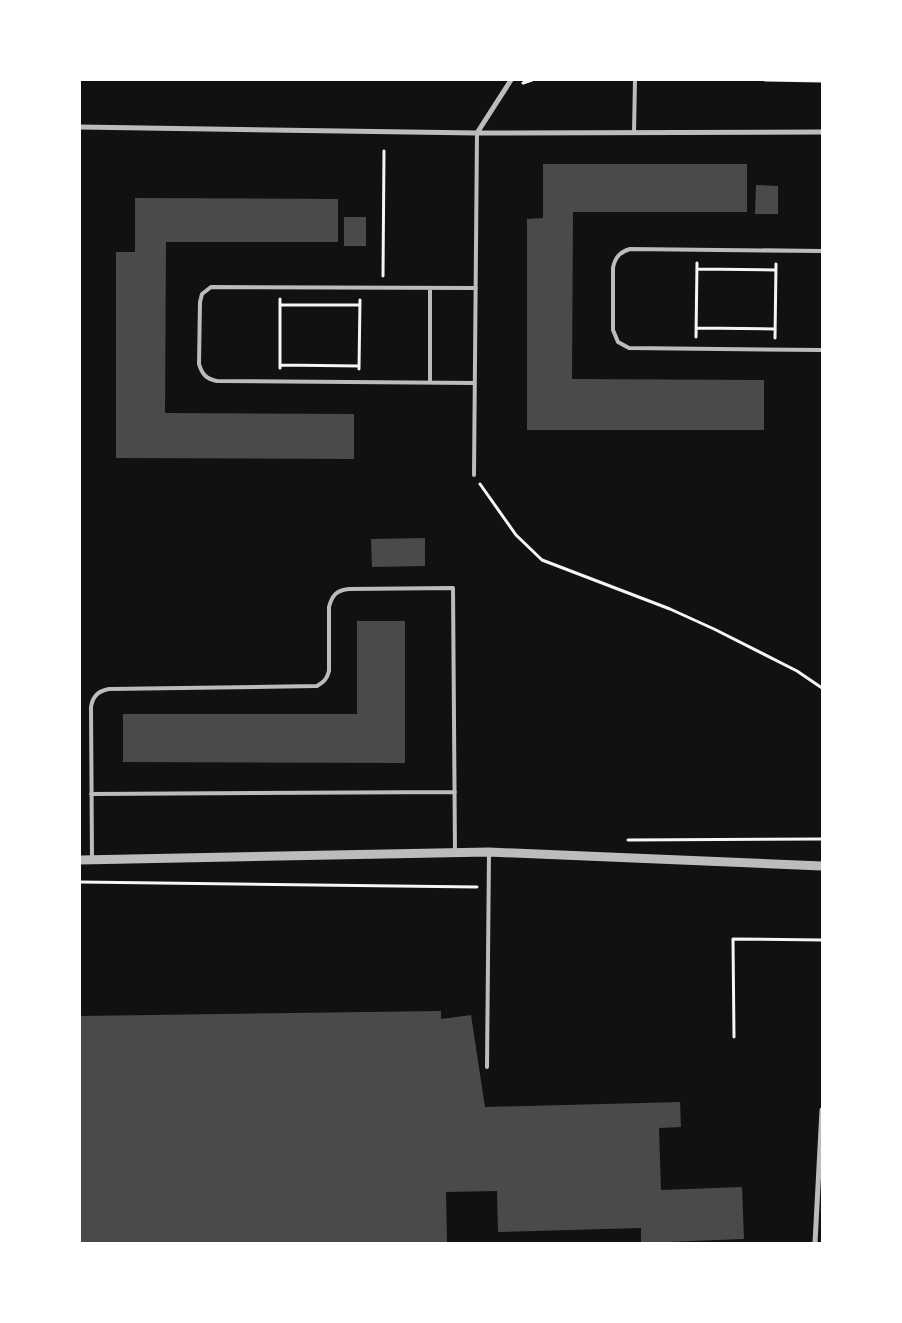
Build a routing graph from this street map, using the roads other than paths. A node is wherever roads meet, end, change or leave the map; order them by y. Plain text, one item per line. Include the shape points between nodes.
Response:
1 (511, 80) edge
2 (635, 80) edge
3 (80, 127) edge
4 (634, 132) junction
5 (822, 132) edge
6 (477, 133) junction
7 (822, 251) edge
8 (430, 288) junction
9 (476, 288) junction
10 (822, 350) edge
11 (430, 382) junction
12 (475, 383) junction
13 (474, 475) road end
14 (455, 792) junction
15 (91, 794) junction
16 (489, 852) junction
17 (455, 853) junction
18 (92, 859) junction
19 (80, 860) edge
20 (822, 866) edge
21 (487, 1067) dead end
22 (822, 1110) edge
23 (815, 1243) edge

1 - 6 street
2 - 4 lane
3 - 6 street
4 - 5 street
4 - 6 street
6 - 9 lane
7 - 10 lane via 630,249 615,260 613,330 618,342 629,348
8 - 9 lane
8 - 11 lane
8 - 11 lane via 218,286 206,290 200,302 199,364 204,376 211,380
9 - 12 lane
11 - 12 lane
12 - 13 lane
14 - 15 lane
14 - 15 lane via 453,588 341,590 331,598 329,607 329,671 327,678 317,686 101,691 91,706
14 - 17 lane
15 - 18 lane
16 - 17 street
16 - 20 street
16 - 21 lane
17 - 18 street
18 - 19 street
22 - 23 street

